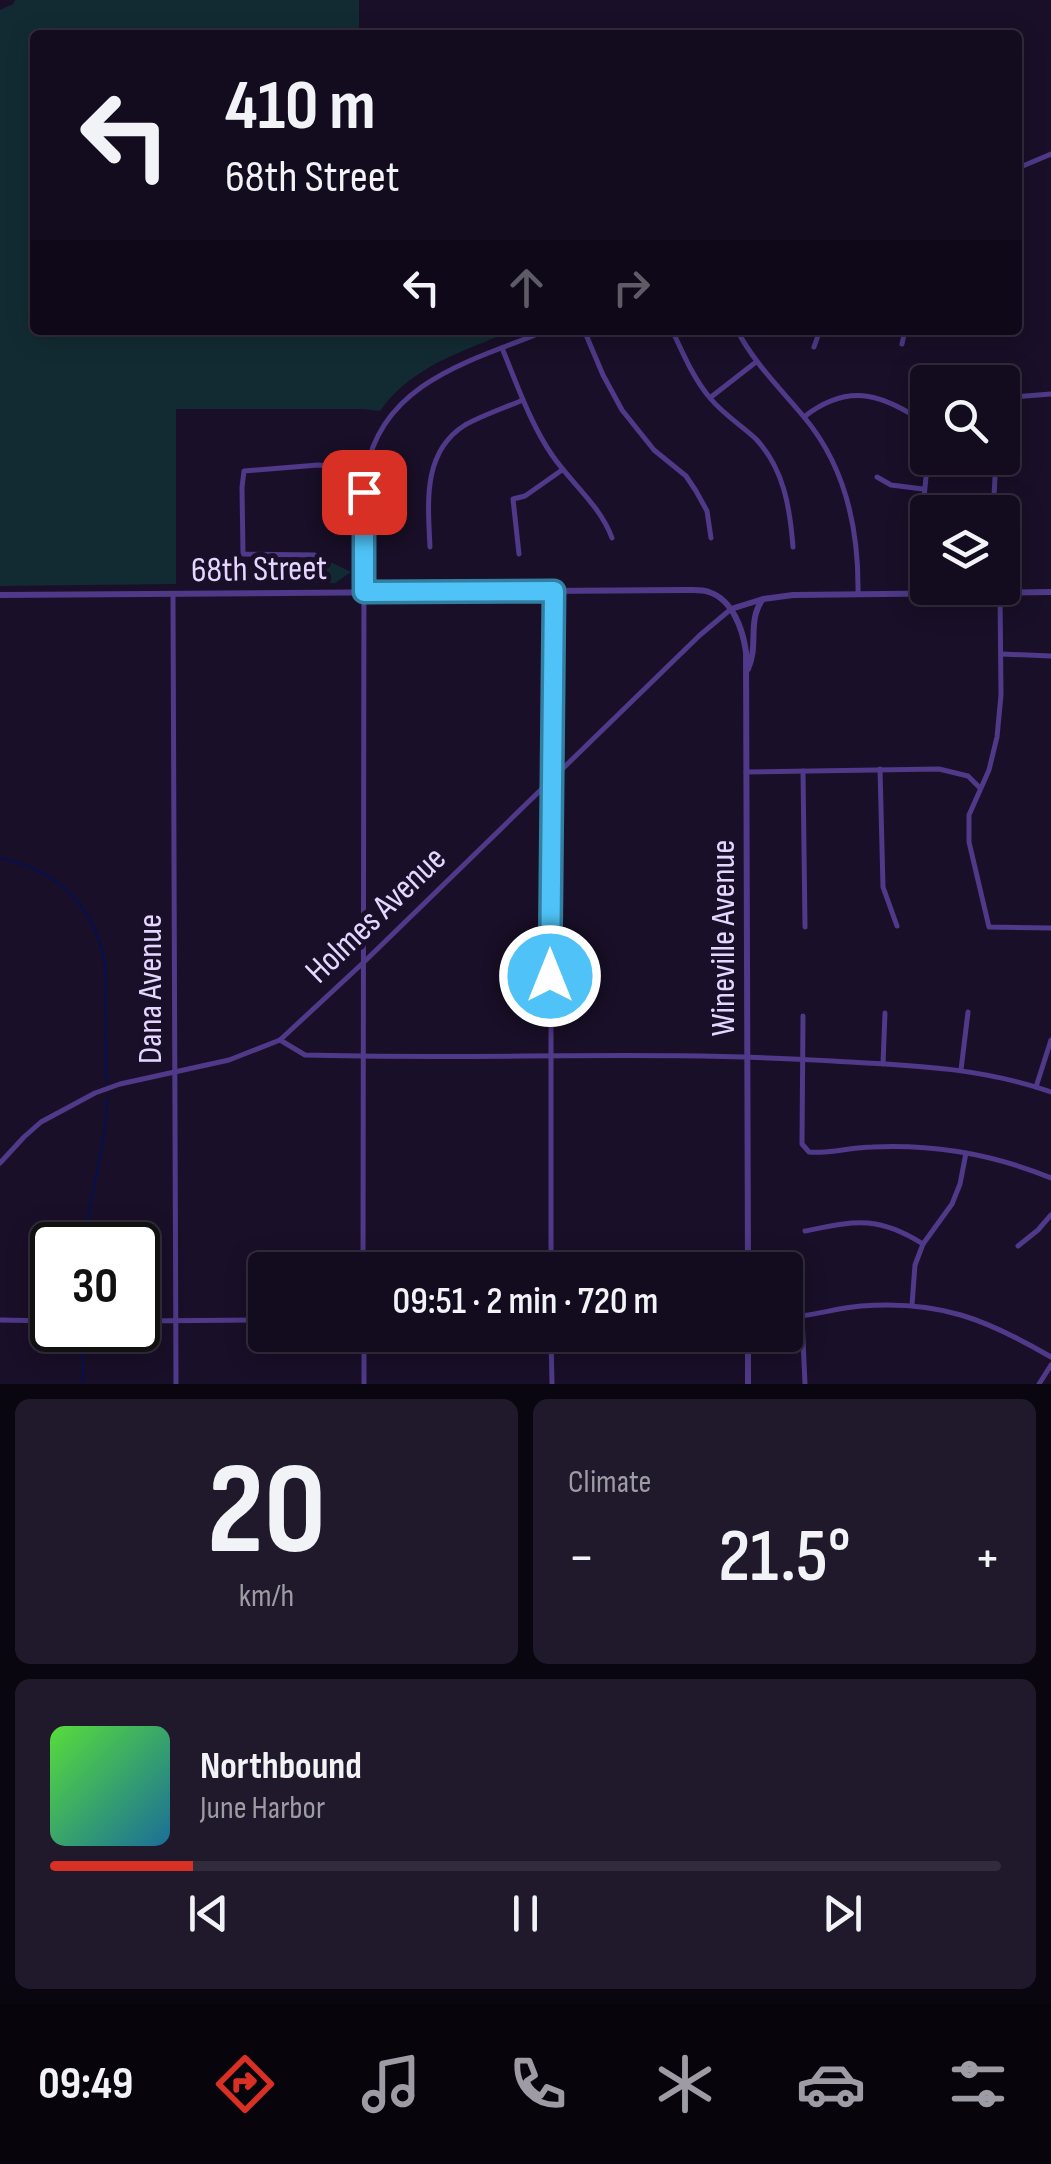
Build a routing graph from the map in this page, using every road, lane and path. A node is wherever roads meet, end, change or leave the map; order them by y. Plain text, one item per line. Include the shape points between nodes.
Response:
1 (1051, 154) edge
2 (1022, 166) edge
3 (535, 335) edge
4 (586, 335) edge
5 (674, 335) edge
6 (739, 335) edge
7 (818, 335) edge
8 (904, 335) edge
9 (902, 344) dead end
10 (814, 347) dead end
11 (502, 348) junction
12 (756, 362) junction
13 (1051, 394) edge
14 (1020, 397) edge
15 (710, 398) junction
16 (523, 400) junction
17 (910, 414) edge
18 (804, 417) junction
19 (366, 470) junction
20 (562, 470) junction
21 (925, 475) edge
22 (876, 477) dead end
23 (923, 489) junction
24 (923, 495) edge
25 (612, 538) dead end
26 (711, 538) dead end
27 (430, 547) dead end
28 (793, 547) dead end
29 (519, 554) dead end
30 (315, 555) dead end
31 (554, 591) junction
32 (364, 592) junction
33 (1051, 592) edge
34 (1020, 593) edge
35 (858, 594) junction
36 (910, 594) edge
37 (0, 595) edge
38 (173, 595) junction
39 (763, 599) junction
40 (1000, 605) edge
41 (731, 609) junction
42 (1001, 654) junction
43 (1051, 656) edge
44 (747, 672) junction
45 (880, 769) junction
46 (802, 771) junction
47 (746, 772) junction
48 (551, 778) junction
49 (980, 788) junction
50 (897, 926) dead end
51 (804, 927) dead end
52 (1051, 928) edge
53 (364, 962) junction
54 (885, 1012) dead end
55 (968, 1012) dead end
56 (803, 1016) dead end
57 (280, 1040) junction
58 (1051, 1040) edge
59 (550, 1056) junction
60 (748, 1056) junction
61 (363, 1057) junction
62 (803, 1058) junction
63 (883, 1064) junction
64 (961, 1070) junction
65 (174, 1073) junction
66 (1036, 1086) junction
67 (1051, 1092) edge
68 (966, 1153) junction
69 (0, 1162) edge
70 (1051, 1178) edge
71 (1051, 1215) edge
72 (804, 1232) dead end
73 (924, 1244) junction
74 (1018, 1246) dead end
75 (364, 1252) edge
76 (551, 1252) edge
77 (748, 1252) edge
78 (912, 1306) junction
79 (803, 1317) edge
80 (0, 1320) edge
81 (160, 1320) edge
82 (175, 1320) junction
83 (248, 1320) edge
84 (30, 1321) edge
85 (803, 1339) edge
86 (364, 1352) edge
87 (552, 1352) edge
88 (748, 1352) edge
89 (1051, 1357) edge
90 (1051, 1365) edge
91 (176, 1384) edge
92 (364, 1384) edge
93 (552, 1384) edge
94 (748, 1384) edge
95 (805, 1384) edge
96 (1039, 1384) edge

1 - 2 street
3 - 11 street
4 - 26 street via 622,410 696,491
5 - 15 street
6 - 12 street
7 - 10 street
8 - 9 street
11 - 16 street
11 - 19 street via 413,392 387,421
12 - 15 street
12 - 18 street
13 - 14 street
15 - 28 street via 774,464
16 - 20 street
16 - 27 street via 447,440 428,488
17 - 18 street via 862,396 831,401
18 - 35 street via 836,468 850,508
19 - 30 street via 318,465 244,471 243,554
19 - 32 street
20 - 25 street
20 - 29 street via 512,499
21 - 23 street
22 - 23 street
23 - 24 street
31 - 32 street, 68th Street
31 - 41 street, 68th Street via 700,590
31 - 48 street
32 - 38 street, 68th Street
32 - 53 street
33 - 34 street
35 - 36 street
35 - 39 street
37 - 38 street, 68th Street
38 - 65 street, Dana Avenue
39 - 41 street
39 - 44 street via 753,618 754,656
40 - 42 street
41 - 44 street, Wineville Avenue via 744,638
41 - 48 street, Holmes Avenue
42 - 43 street
42 - 49 street via 996,736
44 - 47 street, Wineville Avenue
45 - 46 street
45 - 49 street via 939,769 968,776
45 - 50 street via 882,887
46 - 47 street
46 - 51 street
47 - 60 street, Wineville Avenue
48 - 53 street, Holmes Avenue
48 - 59 street
49 - 52 street via 969,815 969,842 990,927
53 - 57 street, Holmes Avenue
53 - 61 street
54 - 63 street
55 - 64 street
56 - 62 street
57 - 61 street via 306,1055
57 - 65 street, Holmes Avenue
58 - 66 street
59 - 60 street
59 - 61 street
59 - 76 street
60 - 62 street
60 - 77 street, Wineville Avenue
61 - 75 street
62 - 63 street
62 - 68 street via 804,1149 814,1154 907,1146
63 - 64 street
64 - 66 street
65 - 69 street, Holmes Avenue via 95,1093 41,1122
65 - 82 street, Dana Avenue
66 - 67 street
68 - 70 street
68 - 73 street via 952,1204
71 - 74 street
72 - 73 street via 874,1222
73 - 78 street via 914,1265
78 - 79 street via 857,1306
78 - 89 street via 968,1316
80 - 84 street
81 - 82 street
82 - 83 street
82 - 91 street, Dana Avenue
85 - 95 street
86 - 92 street
87 - 93 street
88 - 94 street
90 - 96 street

